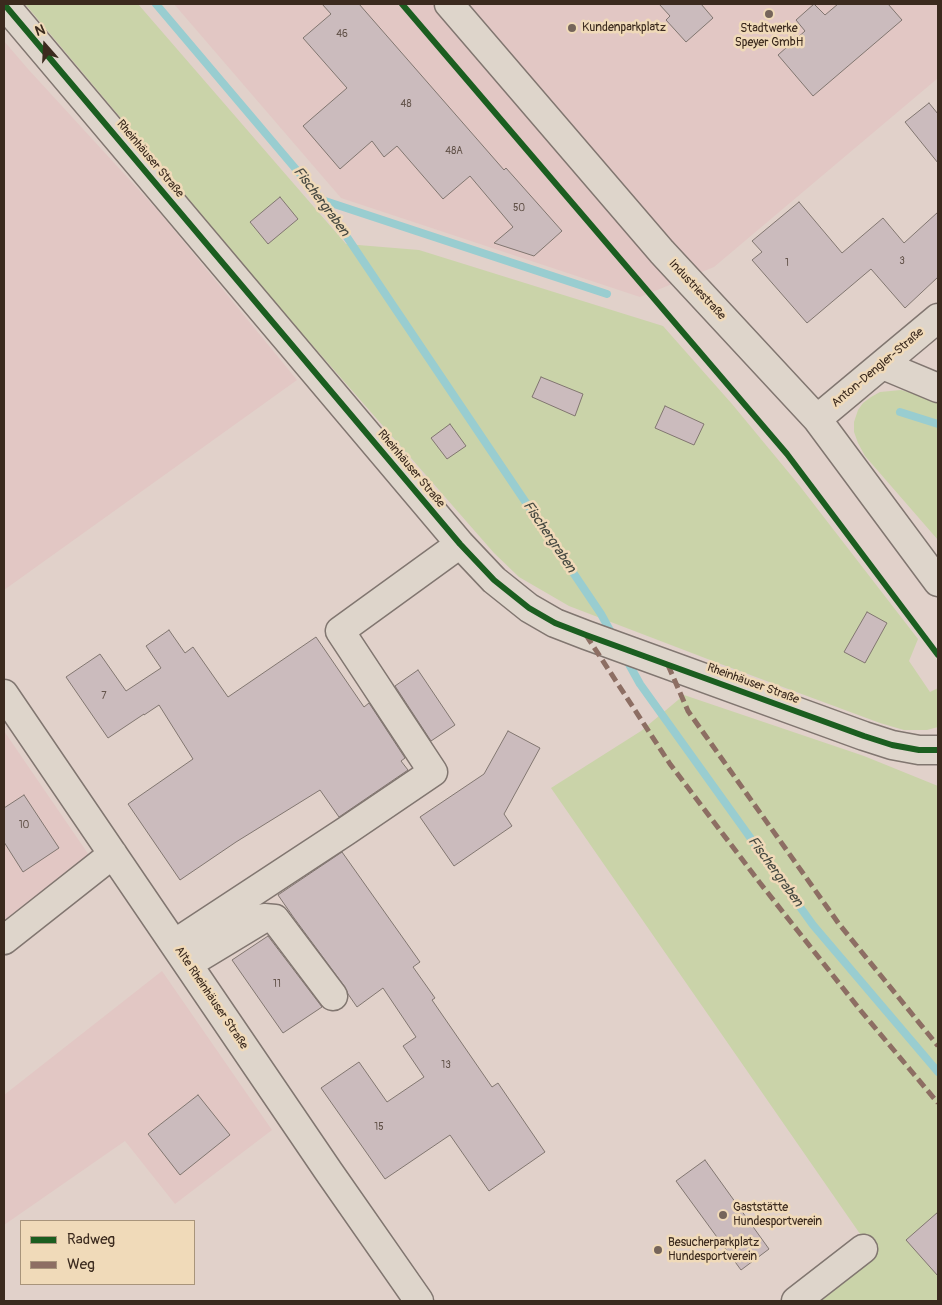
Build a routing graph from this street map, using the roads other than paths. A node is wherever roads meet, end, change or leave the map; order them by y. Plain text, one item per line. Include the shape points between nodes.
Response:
1 (4, 4) edge
2 (448, 4) edge
3 (938, 318) edge
4 (882, 364) junction
5 (938, 388) edge
6 (817, 419) junction
7 (460, 544) junction
8 (938, 582) edge
9 (4, 694) edge
10 (938, 750) edge
11 (113, 854) junction
12 (4, 940) edge
13 (181, 954) junction
14 (332, 996) dead end
15 (863, 1249) dead end
16 (419, 1301) edge
17 (796, 1301) edge

1 - 7 street, Rheinhäuser Straße
2 - 6 street, Industriestraße via 662,252
3 - 4 street, Anton-Dengler-Straße
4 - 5 street
4 - 6 street, Anton-Dengler-Straße
6 - 8 street, Industriestraße
7 - 10 street, Rheinhäuser Straße via 494,580 529,608 555,623 864,736 892,745
7 - 13 street via 340,631 433,772 338,836
9 - 11 street, Alte Rheinhäuser Straße
11 - 12 street
11 - 13 street, Alte Rheinhäuser Straße
13 - 14 street via 264,918 275,919
13 - 16 street, Alte Rheinhäuser Straße
15 - 17 street

